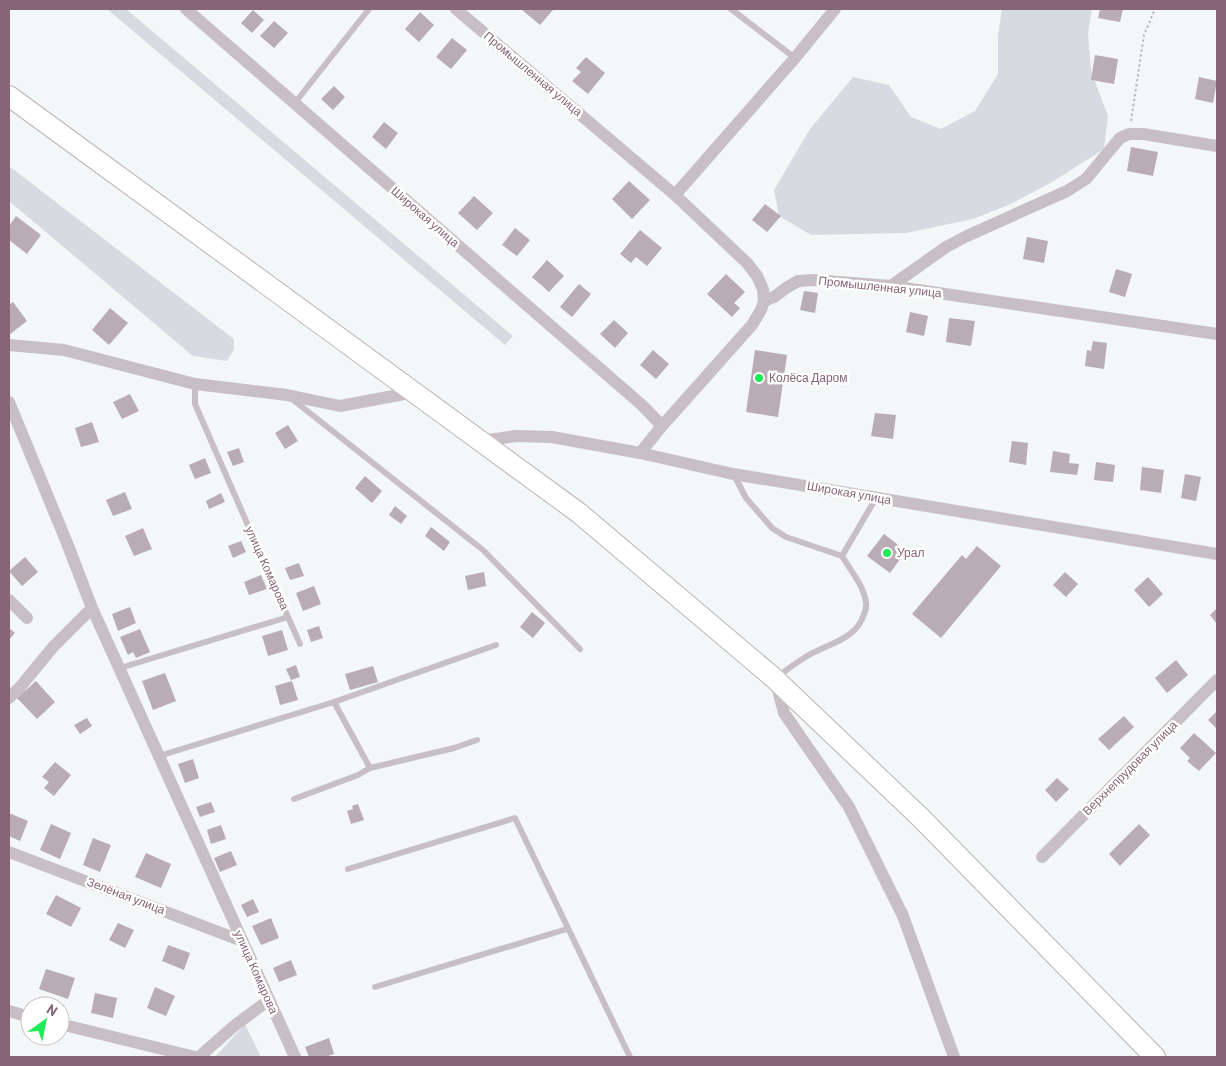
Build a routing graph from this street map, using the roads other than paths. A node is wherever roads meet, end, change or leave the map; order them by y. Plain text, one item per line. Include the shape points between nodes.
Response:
1 (186, 9) edge
2 (369, 9) edge
3 (456, 9) edge
4 (731, 9) edge
5 (835, 9) edge
6 (795, 58) junction
7 (9, 96) edge
8 (294, 104) junction
9 (1217, 146) edge
10 (675, 195) junction
11 (891, 286) junction
12 (764, 300) junction
13 (1217, 334) edge
14 (9, 345) edge
15 (195, 384) junction
16 (415, 392) junction
17 (287, 395) junction
18 (9, 402) edge
19 (662, 426) junction
20 (482, 441) junction
21 (640, 453) junction
22 (733, 474) junction
23 (876, 498) junction
24 (1217, 554) edge
25 (842, 556) junction
26 (9, 600) edge
27 (92, 608) junction
28 (288, 617) junction
29 (27, 618) dead end
30 (300, 644) dead end
31 (496, 645) dead end
32 (580, 648) dead end
33 (120, 668) junction
34 (775, 679) junction
35 (1217, 680) edge
36 (9, 698) edge
37 (334, 702) junction
38 (477, 740) dead end
39 (159, 756) junction
40 (370, 768) junction
41 (294, 799) dead end
42 (9, 852) edge
43 (1042, 857) dead end
44 (348, 869) dead end
45 (567, 929) junction
46 (242, 941) junction
47 (375, 987) dead end
48 (269, 1000) junction
49 (70, 1026) edge
50 (195, 1057) edge
51 (199, 1057) edge
52 (294, 1057) edge
53 (630, 1057) edge
54 (954, 1057) edge
55 (1156, 1057) edge

1 - 8 street, Широкая улица
2 - 8 lane
3 - 10 street, Промышленная улица
4 - 6 lane
5 - 6 street
6 - 10 street
7 - 16 main road
8 - 19 street, Широкая улица via 643,406
9 - 11 street via 1143,134 1120,138 1086,179 946,247
10 - 12 street, Промышленная улица via 747,263 764,290
11 - 12 street, Промышленная улица via 813,280 798,282
11 - 13 street, Промышленная улица
12 - 19 street via 752,326
14 - 15 street via 64,350
15 - 17 street
15 - 28 lane, улица Комарова via 195,404
16 - 17 street via 340,406
16 - 20 main road
17 - 32 lane via 483,550
18 - 27 street, улица Комарова
19 - 21 street
20 - 21 street, Широкая улица via 516,436 552,437
20 - 34 main road via 579,513
21 - 22 street, Широкая улица
22 - 23 street, Широкая улица
22 - 25 lane via 746,498 772,528 786,537
23 - 24 street, Широкая улица
23 - 25 lane
25 - 34 lane via 863,589 867,606 863,619 844,639 804,657
26 - 29 street
27 - 33 street, улица Комарова
27 - 36 street
28 - 30 lane
28 - 33 lane, улица Комарова
31 - 37 lane
33 - 39 street, улица Комарова
34 - 54 street via 784,713 849,807 903,916
34 - 55 main road via 921,818
35 - 43 street, Верхнепрудовая улица
37 - 39 lane
37 - 40 lane
38 - 40 lane
39 - 46 street, улица Комарова
40 - 41 lane
42 - 46 street, Зелёная улица
44 - 45 lane via 515,818
45 - 47 lane
45 - 53 lane
46 - 48 street, улица Комарова
48 - 51 street
48 - 52 street, улица Комарова
49 - 50 street

